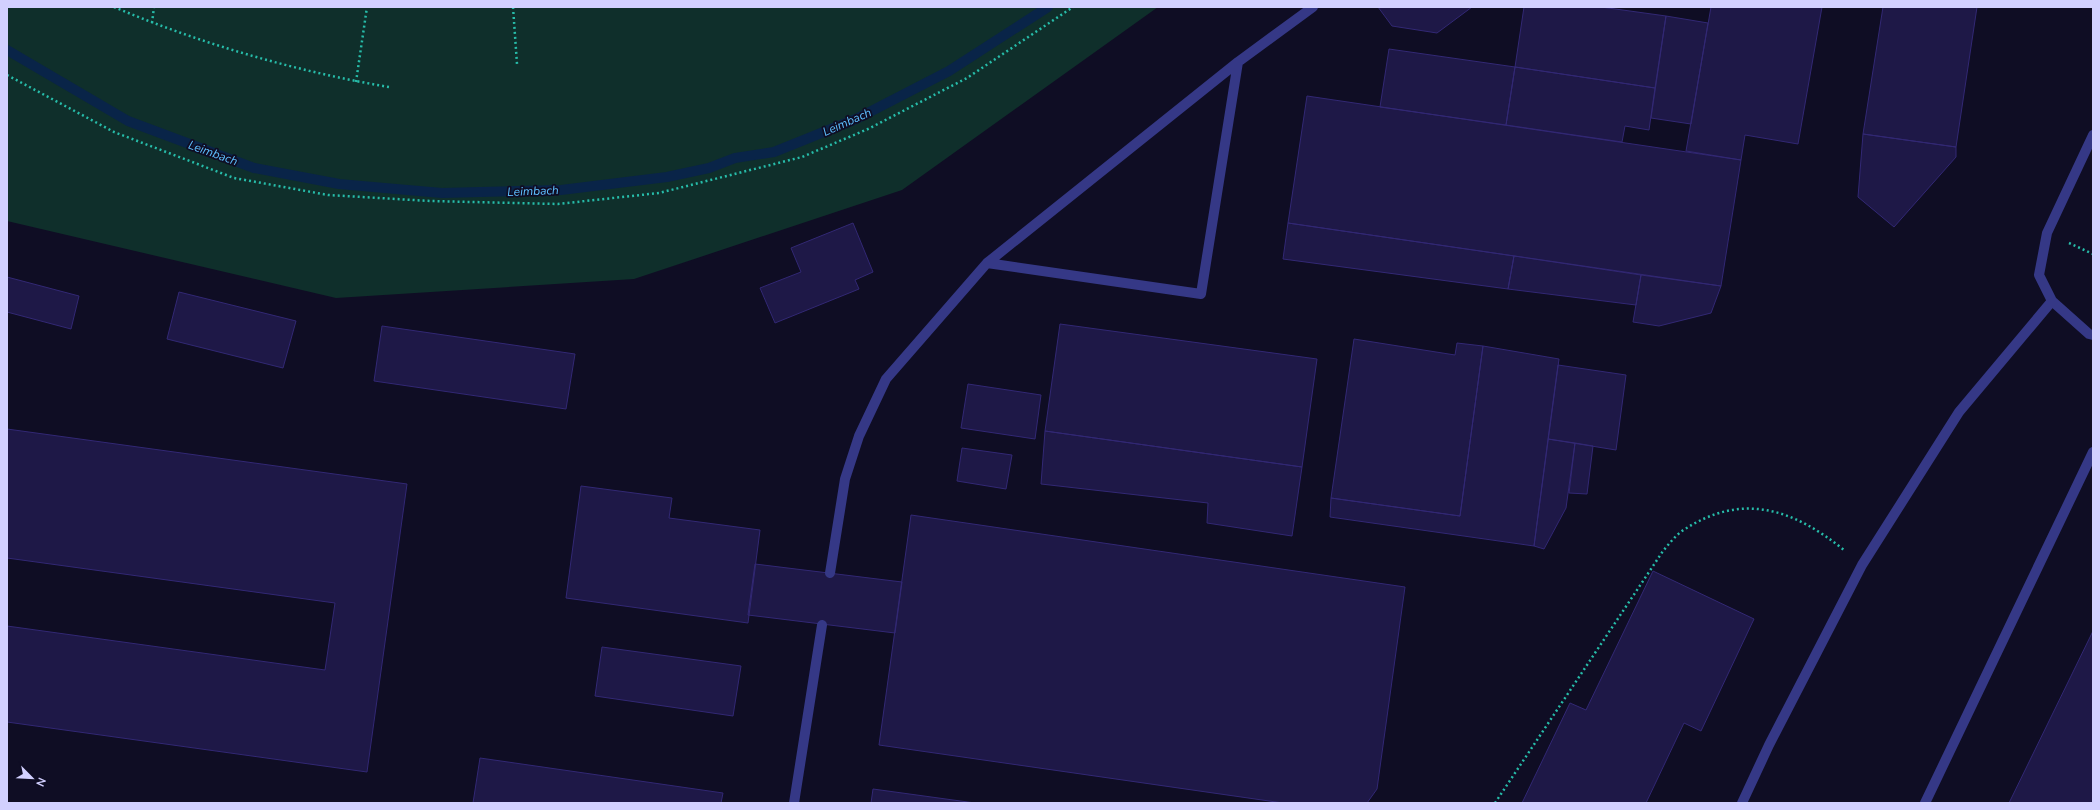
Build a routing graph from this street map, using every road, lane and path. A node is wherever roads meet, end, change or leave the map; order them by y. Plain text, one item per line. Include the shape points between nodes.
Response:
1 (114, 7) edge
2 (154, 7) edge
3 (367, 7) edge
4 (513, 7) edge
5 (1073, 7) edge
6 (1313, 7) edge
7 (152, 23) junction
8 (1238, 62) junction
9 (517, 64) dead end
10 (7, 75) edge
11 (356, 82) junction
12 (388, 88) dead end
13 (2093, 135) edge
14 (988, 263) junction
15 (2052, 301) junction
16 (2093, 335) edge
17 (2093, 452) edge
18 (1862, 565) junction
19 (830, 573) dead end
20 (822, 624) dead end
21 (794, 803) edge
22 (1495, 803) edge
23 (1742, 803) edge
24 (1925, 803) edge

1 - 7 path
2 - 7 path
3 - 11 path
4 - 9 path
5 - 10 path via 967,78 868,129 802,157 659,193 558,204 430,201 328,195 234,178 114,132
6 - 8 lane
7 - 11 path via 265,60
8 - 14 lane
8 - 14 lane via 1201,294
11 - 12 path
13 - 15 lane via 2047,233 2039,275
14 - 19 lane via 886,379 858,436 845,480
15 - 16 lane
15 - 18 lane via 1959,412
17 - 24 lane
18 - 22 path via 1827,537 1787,514 1735,508 1711,516 1682,531 1663,551
18 - 23 lane
20 - 21 lane

